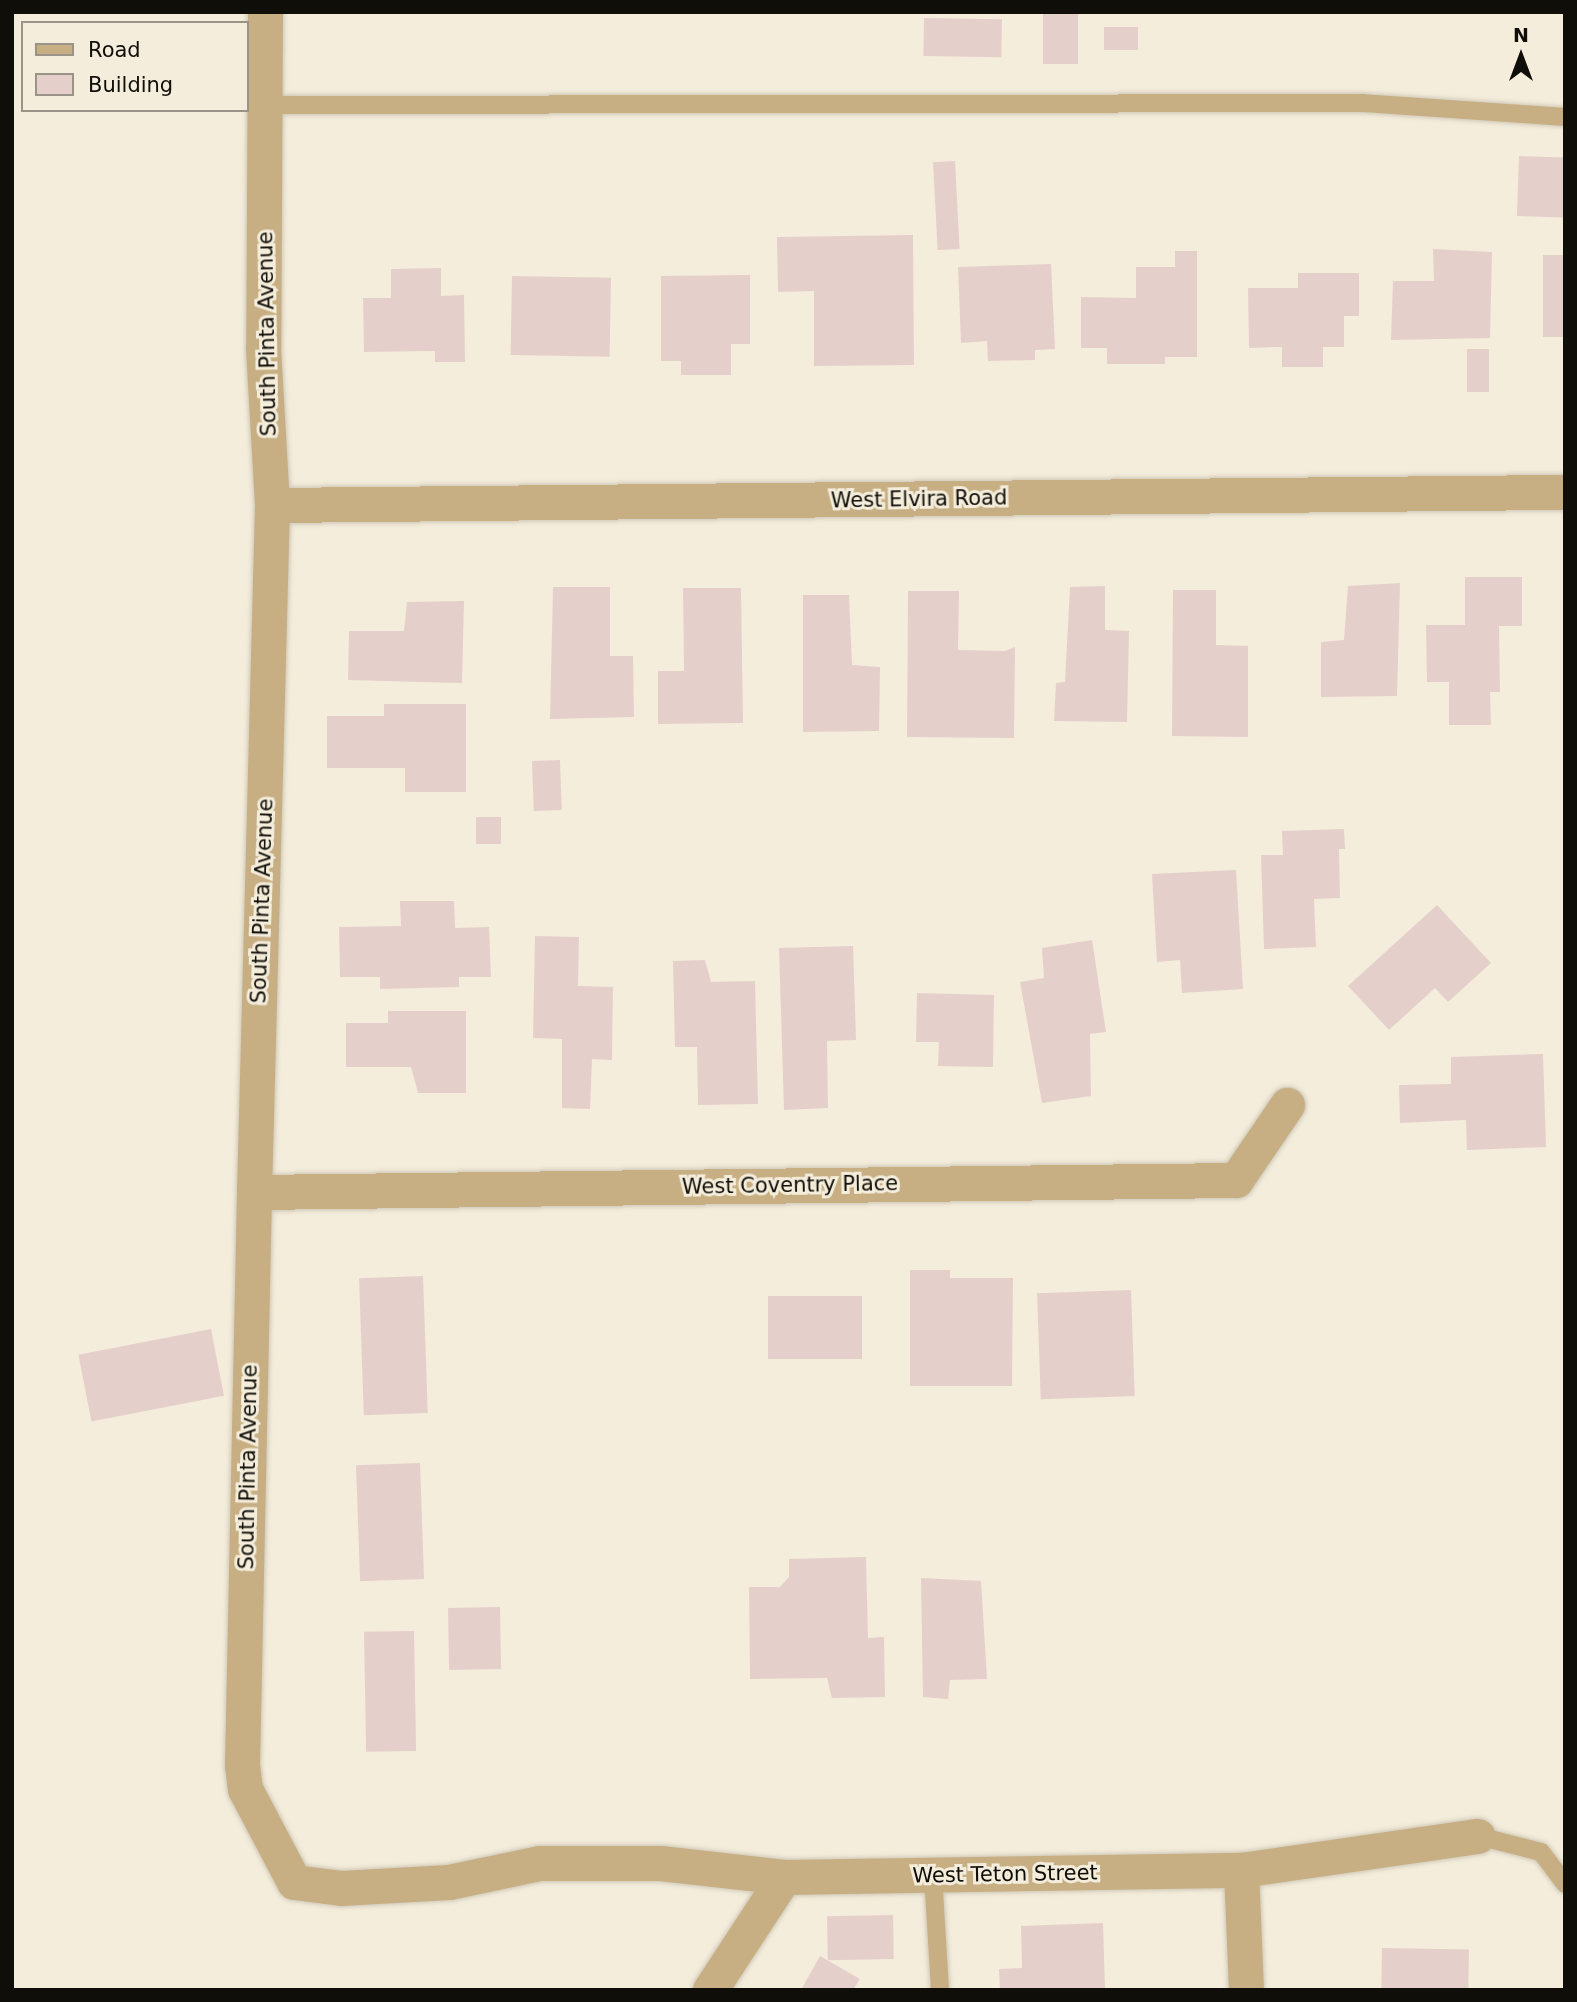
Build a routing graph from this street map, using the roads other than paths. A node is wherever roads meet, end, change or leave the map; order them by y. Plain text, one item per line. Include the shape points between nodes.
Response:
1 (265, 12) edge
2 (267, 105) junction
3 (1565, 117) edge
4 (1565, 492) edge
5 (272, 505) junction
6 (1287, 1105) dead end
7 (254, 1192) junction
8 (245, 1789) joint
9 (1478, 1836) joint
10 (1241, 1870) junction
11 (933, 1875) junction
12 (784, 1877) junction
13 (1565, 1884) edge
14 (710, 1990) edge
15 (940, 1990) edge
16 (1246, 1990) edge

1 - 2 street, South Pinta Avenue
2 - 3 lane via 1362,103
2 - 5 street, South Pinta Avenue via 263,348
4 - 5 street, West Elvira Road
5 - 7 street, South Pinta Avenue
6 - 7 street, West Coventry Place via 1236,1180
7 - 8 street, South Pinta Avenue
8 - 12 street, West Teton Street via 294,1882 341,1888 449,1882 540,1863 660,1863
9 - 10 street, West Teton Street
9 - 13 lane via 1541,1852
10 - 11 street, West Teton Street
10 - 16 street
11 - 12 street, West Teton Street
11 - 15 lane
12 - 14 street

